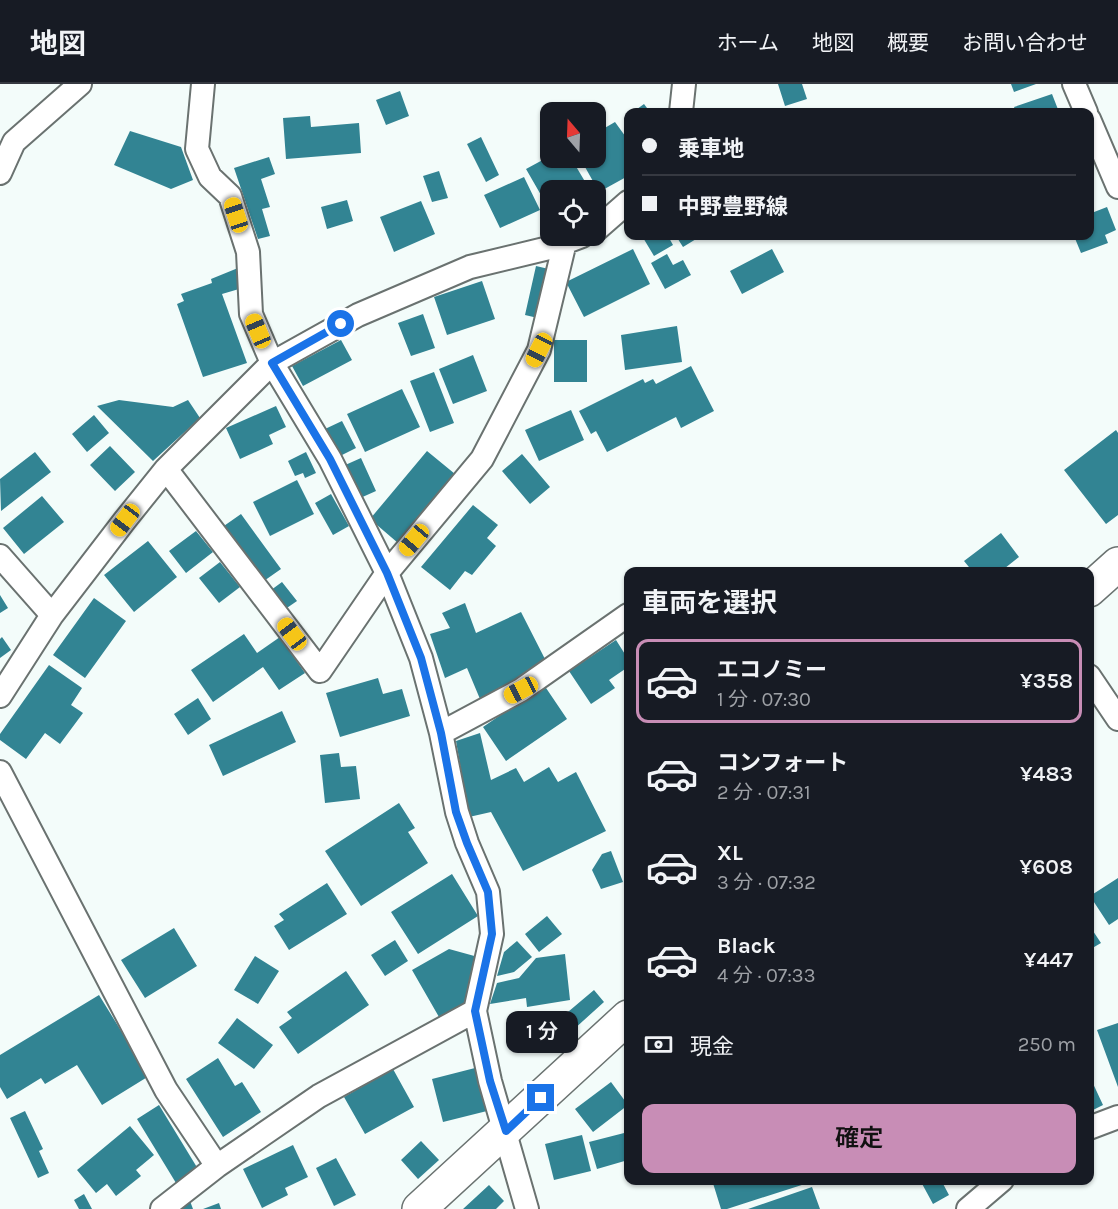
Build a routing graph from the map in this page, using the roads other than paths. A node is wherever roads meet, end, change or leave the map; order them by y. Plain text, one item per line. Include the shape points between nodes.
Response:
1 (80, 84) edge
2 (203, 84) edge
3 (684, 84) edge
4 (1074, 84) edge
5 (681, 108) edge
6 (1084, 108) edge
7 (1094, 131) edge
8 (7, 138) edge
9 (0, 173) edge
10 (1118, 187) edge
11 (624, 206) edge
12 (606, 221) edge
13 (556, 246) edge
14 (571, 246) edge
15 (272, 363) junction
16 (166, 469) junction
17 (0, 556) edge
18 (1118, 564) edge
19 (387, 573) junction
20 (1094, 586) edge
21 (52, 615) junction
22 (624, 618) edge
23 (1094, 686) edge
24 (0, 696) edge
25 (1118, 719) edge
26 (441, 733) junction
27 (0, 772) edge
28 (475, 1011) junction
29 (624, 1021) edge
30 (1118, 1117) edge
31 (1094, 1126) edge
32 (506, 1131) junction
33 (217, 1166) junction
34 (996, 1185) edge
35 (162, 1209) edge
36 (419, 1209) edge
37 (527, 1209) edge
38 (968, 1209) edge

1 - 8 street
2 - 15 street via 197,149 210,177 230,196 248,252 251,314
3 - 5 street
4 - 6 street
7 - 10 street
8 - 9 street
11 - 12 street
13 - 15 street via 470,267 358,315
14 - 19 street via 539,350 482,459
15 - 16 street
15 - 19 street via 330,459
16 - 19 street via 320,670
16 - 21 street
17 - 21 street
18 - 20 main road
19 - 26 street via 421,658
21 - 24 street
22 - 26 street via 521,690
23 - 25 street
26 - 28 street via 456,812 488,892 492,934
27 - 33 street via 166,1090
28 - 32 street
28 - 33 street via 319,1096
29 - 32 main road
30 - 31 street
32 - 36 main road
32 - 37 street
33 - 35 street
34 - 38 street

